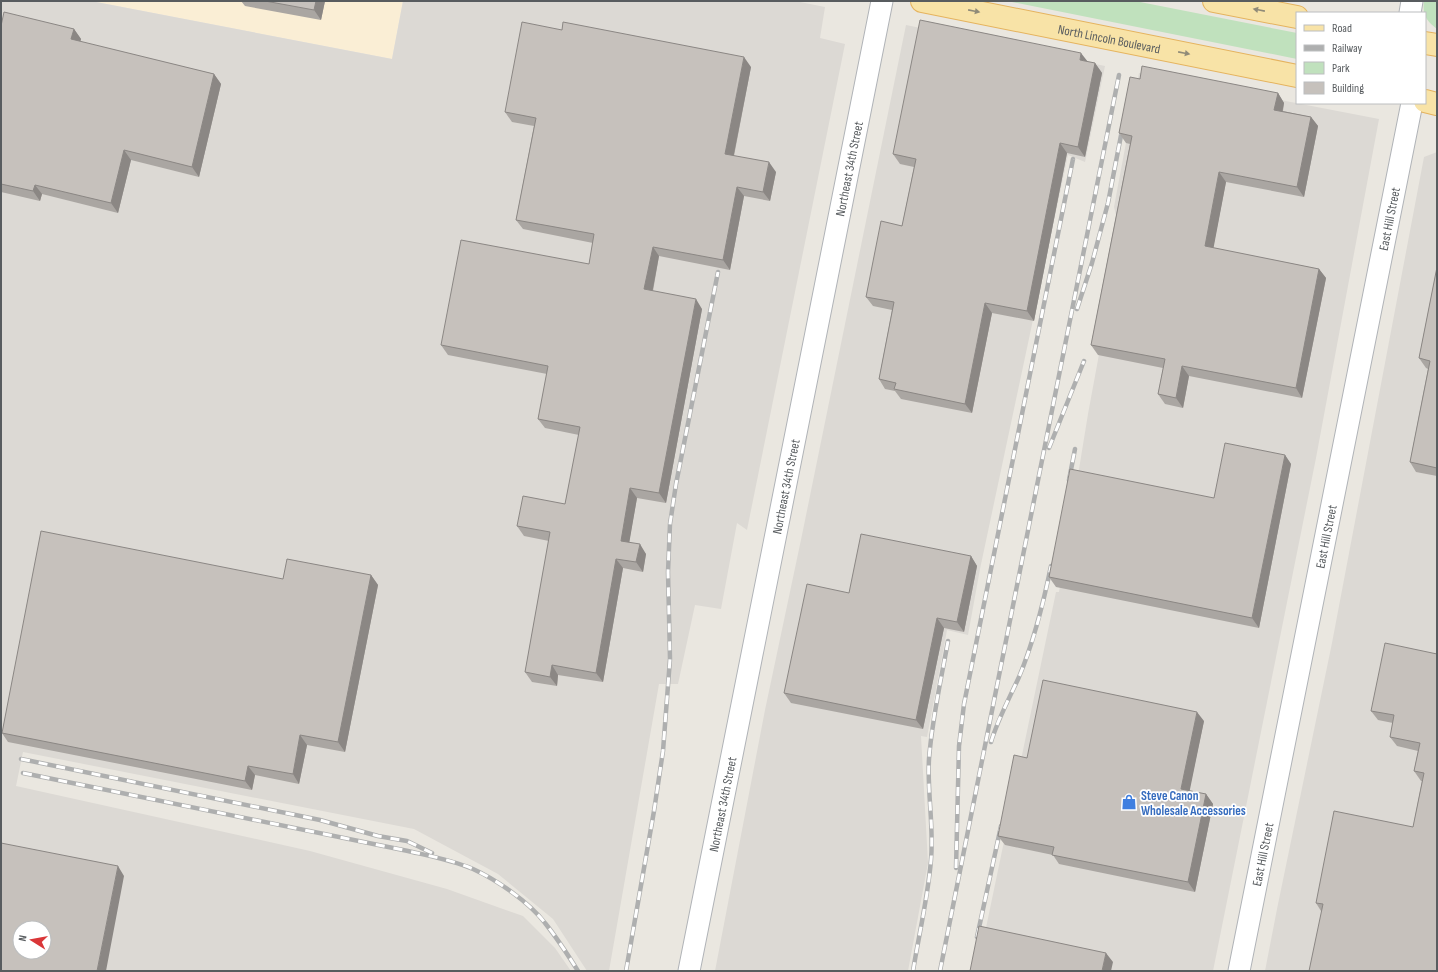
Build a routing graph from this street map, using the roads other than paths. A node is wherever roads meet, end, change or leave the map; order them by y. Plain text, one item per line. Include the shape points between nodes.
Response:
1 (882, 1) edge
2 (922, 1) edge
3 (1214, 1) edge
4 (1412, 1) edge
5 (1410, 12) edge
6 (1296, 17) edge
7 (1426, 43) edge
8 (1437, 45) edge
9 (1296, 76) edge
10 (1426, 101) edge
11 (1412, 104) edge
12 (1437, 104) edge
13 (689, 971) edge
14 (1239, 971) edge

1 - 13 street, Northeast 34th Street
2 -> 9 main road, North Lincoln Boulevard
6 -> 3 main road
4 - 5 street
7 - 8 main road
10 - 12 main road
11 - 14 street, East Hill Street

